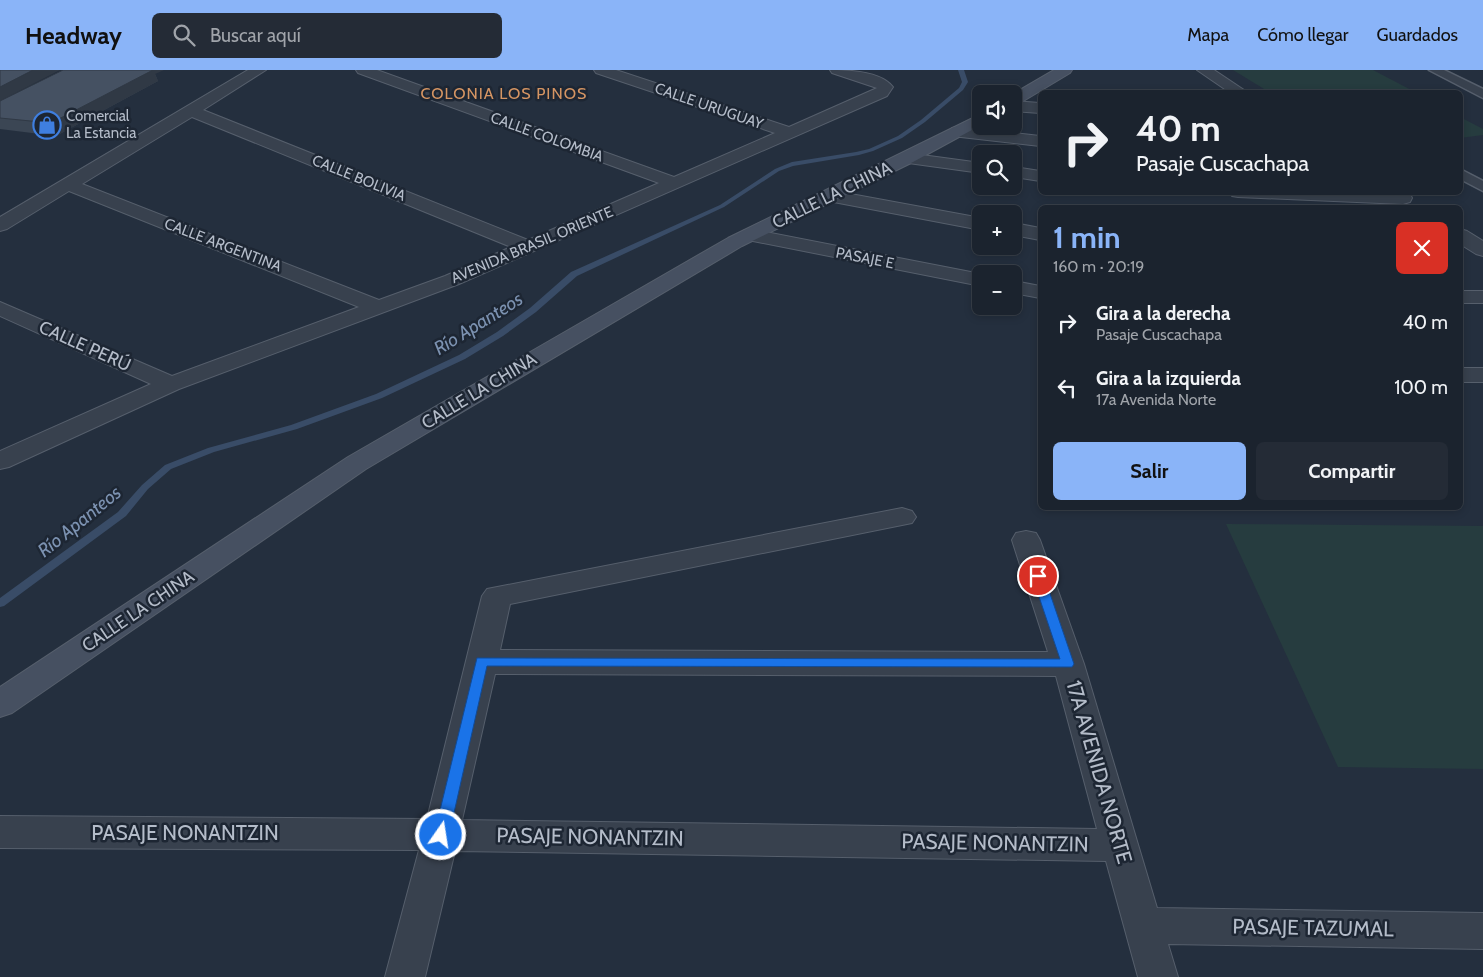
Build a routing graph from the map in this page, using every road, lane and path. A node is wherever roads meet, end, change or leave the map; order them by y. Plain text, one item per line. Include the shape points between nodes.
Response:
1 (259, 70) edge
2 (363, 70) edge
3 (601, 70) edge
4 (837, 70) edge
5 (1065, 70) edge
6 (1204, 70) edge
7 (1435, 70) edge
8 (1236, 90) edge
9 (1483, 94) edge
10 (1022, 95) edge
11 (1022, 107) edge
12 (1038, 108) edge
13 (191, 111) junction
14 (972, 124) edge
15 (958, 132) junction
16 (790, 133) junction
17 (1038, 141) edge
18 (907, 158) junction
19 (972, 167) edge
20 (1022, 173) edge
21 (1463, 175) edge
22 (1038, 176) edge
23 (675, 183) junction
24 (67, 184) junction
25 (1483, 187) edge
26 (1310, 195) edge
27 (829, 196) junction
28 (1406, 199) edge
29 (972, 222) edge
30 (0, 225) edge
31 (1022, 231) edge
32 (1038, 234) edge
33 (750, 235) junction
34 (526, 246) junction
35 (972, 278) edge
36 (1022, 289) edge
37 (1038, 292) edge
38 (1463, 297) edge
39 (1483, 297) edge
40 (378, 307) junction
41 (0, 308) edge
42 (1463, 375) edge
43 (1483, 375) edge
44 (170, 384) junction
45 (0, 461) edge
46 (902, 517) dead end
47 (1026, 540) dead end
48 (481, 662) junction
49 (1068, 664) junction
50 (0, 704) edge
51 (0, 832) edge
52 (441, 835) junction
53 (1120, 845) junction
54 (1144, 926) junction
55 (1483, 931) edge
56 (405, 977) edge
57 (1158, 977) edge

1 - 13 street
2 - 23 street, CALLE COLOMBIA
3 - 16 street, CALLE URUGUAY
4 - 16 street, AVENIDA BRASIL ORIENTE via 885,87 882,93
5 - 10 main road
6 - 8 street
7 - 9 street
11 - 12 street
13 - 24 street
13 - 34 street, CALLE BOLIVIA
14 - 15 main road, CALLE LA CHINA
15 - 17 street
15 - 18 main road, CALLE LA CHINA
16 - 23 street, AVENIDA BRASIL ORIENTE
18 - 19 street
18 - 27 main road, CALLE LA CHINA
20 - 22 street
21 - 25 street
23 - 34 street, AVENIDA BRASIL ORIENTE
24 - 30 street
24 - 40 street, CALLE ARGENTINA
26 - 28 street
27 - 29 street
27 - 33 main road, CALLE LA CHINA
31 - 32 street
33 - 35 street, PASAJE E
33 - 50 main road, CALLE LA CHINA via 357,463
34 - 40 street, AVENIDA BRASIL ORIENTE via 452,280
36 - 37 street
38 - 39 street
40 - 44 street, AVENIDA BRASIL ORIENTE
41 - 44 street, CALLE PERÚ
42 - 43 street
44 - 45 street, AVENIDA BRASIL ORIENTE
46 - 48 street via 497,596
47 - 49 street, 17A AVENIDA NORTE
48 - 49 street
48 - 52 street
49 - 53 street, 17A AVENIDA NORTE
51 - 52 street, PASAJE NONANTZIN
52 - 53 street, PASAJE NONANTZIN
52 - 56 street
53 - 54 street, 17A AVENIDA NORTE
54 - 55 street, PASAJE TAZUMAL
54 - 57 street, 17A AVENIDA NORTE

